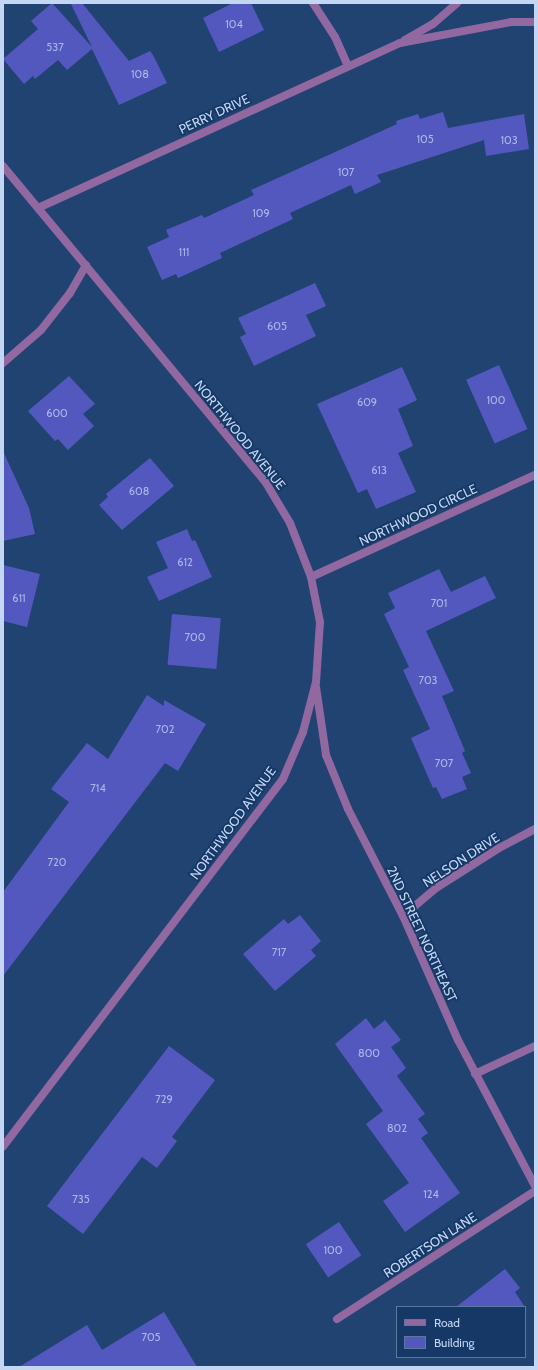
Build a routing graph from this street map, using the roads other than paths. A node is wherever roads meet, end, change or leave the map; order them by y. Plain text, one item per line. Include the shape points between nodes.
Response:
1 (314, 3) edge
2 (456, 3) edge
3 (535, 22) edge
4 (400, 43) junction
5 (348, 66) junction
6 (3, 166) edge
7 (38, 208) junction
8 (86, 265) junction
9 (3, 363) edge
10 (535, 475) edge
11 (311, 577) junction
12 (316, 682) junction
13 (535, 829) edge
14 (404, 916) junction
15 (535, 1046) edge
16 (475, 1074) junction
17 (3, 1146) edge
18 (535, 1186) edge
19 (535, 1191) edge
20 (338, 1319) dead end

1 - 5 street via 335,37
2 - 4 street, PERRY DRIVE via 433,24
3 - 4 street, PERRY DRIVE via 511,22
4 - 5 street, PERRY DRIVE
5 - 7 street, PERRY DRIVE
6 - 7 street
7 - 8 street
8 - 9 street via 70,294 41,330
8 - 11 street, NORTHWOOD AVENUE via 266,483 290,523
10 - 11 street, NORTHWOOD CIRCLE
11 - 12 street, NORTHWOOD AVENUE via 320,622
12 - 14 street, 2ND STREET NORTHEAST via 326,755 348,809
12 - 17 street, NORTHWOOD AVENUE via 303,732 283,779
13 - 14 street, NELSON DRIVE via 499,848 436,888
14 - 16 street, 2ND STREET NORTHEAST
15 - 16 street
16 - 18 street, 2ND STREET NORTHEAST
19 - 20 street, ROBERTSON LANE

